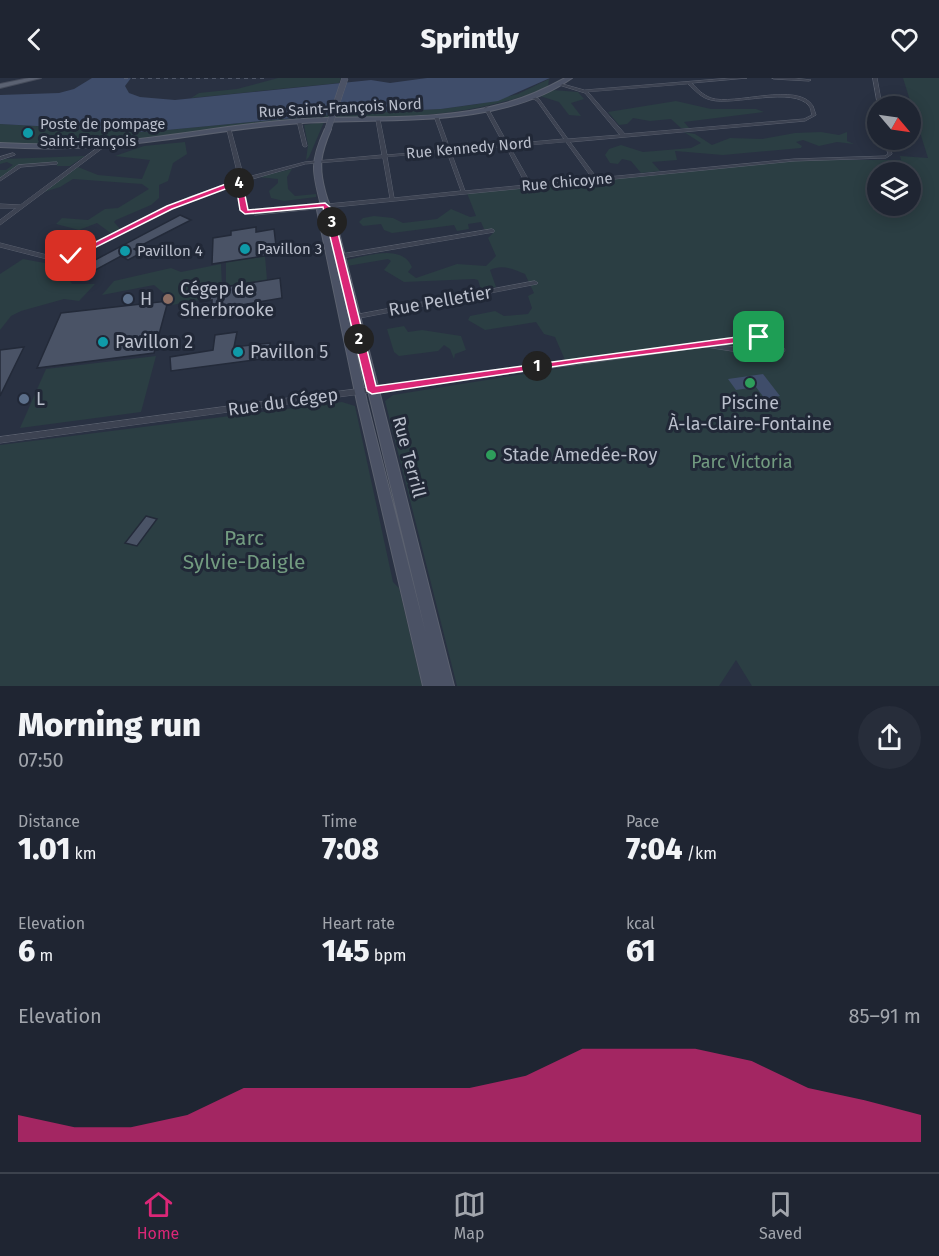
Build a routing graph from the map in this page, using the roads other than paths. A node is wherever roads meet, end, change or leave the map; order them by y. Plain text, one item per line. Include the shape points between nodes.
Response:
1 (33, 78) edge
2 (38, 78) edge
3 (345, 78) edge
4 (569, 78) edge
5 (745, 78) edge
6 (774, 78) edge
7 (875, 78) edge
8 (809, 80) dead end
9 (688, 82) junction
10 (16, 83) junction
11 (560, 84) junction
12 (0, 86) edge
13 (585, 91) junction
14 (531, 96) junction
15 (878, 96) edge
16 (486, 108) junction
17 (436, 116) junction
18 (378, 120) junction
19 (299, 121) junction
20 (229, 130) junction
21 (623, 135) junction
22 (566, 140) junction
23 (106, 144) junction
24 (0, 145) edge
25 (508, 145) junction
26 (306, 146) dead end
27 (46, 147) junction
28 (447, 150) junction
29 (887, 150) edge
30 (0, 153) edge
31 (13, 154) dead end
32 (386, 155) junction
33 (0, 159) edge
34 (315, 162) junction
35 (55, 163) dead end
36 (595, 179) junction
37 (0, 180) edge
38 (240, 181) junction
39 (529, 185) junction
40 (463, 191) junction
41 (392, 197) junction
42 (325, 205) junction
43 (0, 206) edge
44 (21, 207) junction
45 (0, 223) edge
46 (492, 231) dead end
47 (0, 245) edge
48 (336, 257) junction
49 (536, 283) dead end
50 (349, 317) junction
51 (709, 345) junction
52 (366, 391) junction
53 (0, 440) edge
54 (431, 686) edge
55 (446, 686) edge

1 - 10 main road
2 - 10 main road
3 - 34 street, bridge
4 - 11 street, Rue Saint-François Nord
5 - 9 street
6 - 8 street
7 - 15 street
9 - 13 street
9 - 21 street, Rue Kennedy Nord via 706,98 716,101 804,99 810,103 814,116 805,120
10 - 12 main road
11 - 13 street
11 - 14 street, Rue Saint-François Nord
13 - 21 street
14 - 16 street, Rue Saint-François Nord
14 - 22 street
16 - 17 street, Rue Saint-François Nord
16 - 25 street
17 - 18 street, Rue Saint-François Nord
17 - 28 street
18 - 19 street, Rue Saint-François Nord
18 - 32 street
19 - 20 street, Rue Saint-François Nord
19 - 26 street
20 - 23 street, Rue Saint-François Nord
20 - 38 street
21 - 22 street, Rue Kennedy Nord
22 - 25 street, Rue Kennedy Nord
22 - 36 street
23 - 27 street, Rue Saint-François Nord
23 - 44 street
24 - 27 street, Rue Saint-François Nord
25 - 28 street, Rue Kennedy Nord
25 - 39 street
27 - 30 street
28 - 32 street, Rue Kennedy Nord
28 - 40 street
29 - 36 street, Rue Chicoyne via 888,157 807,158
31 - 33 street
32 - 34 street, Rue Kennedy Nord
32 - 41 street
34 - 38 street, Rue Kennedy Nord
34 - 42 street, Rue Terrill
35 - 37 street via 20,166
36 - 39 street, Rue Chicoyne
38 - 42 street, Rue Chicoyne via 243,210 247,212
38 - 47 street, Rue Kennedy Nord via 169,208 71,256 47,257
39 - 40 street, Rue Chicoyne
40 - 41 street, Rue Chicoyne
41 - 42 street, Rue Chicoyne
42 - 48 street, Rue Terrill via 321,210
43 - 44 street
44 - 45 street
46 - 48 street
48 - 50 street, Rue Terrill
49 - 50 street, Rue Pelletier
50 - 52 street, Rue Terrill
51 - 51 street, Rue du Cégep via 770,355 781,350 776,341 759,337
51 - 52 street, Rue du Cégep via 639,351
52 - 53 street, Rue du Cégep
52 - 54 street, Rue Terrill
52 - 55 street, Rue Terrill

